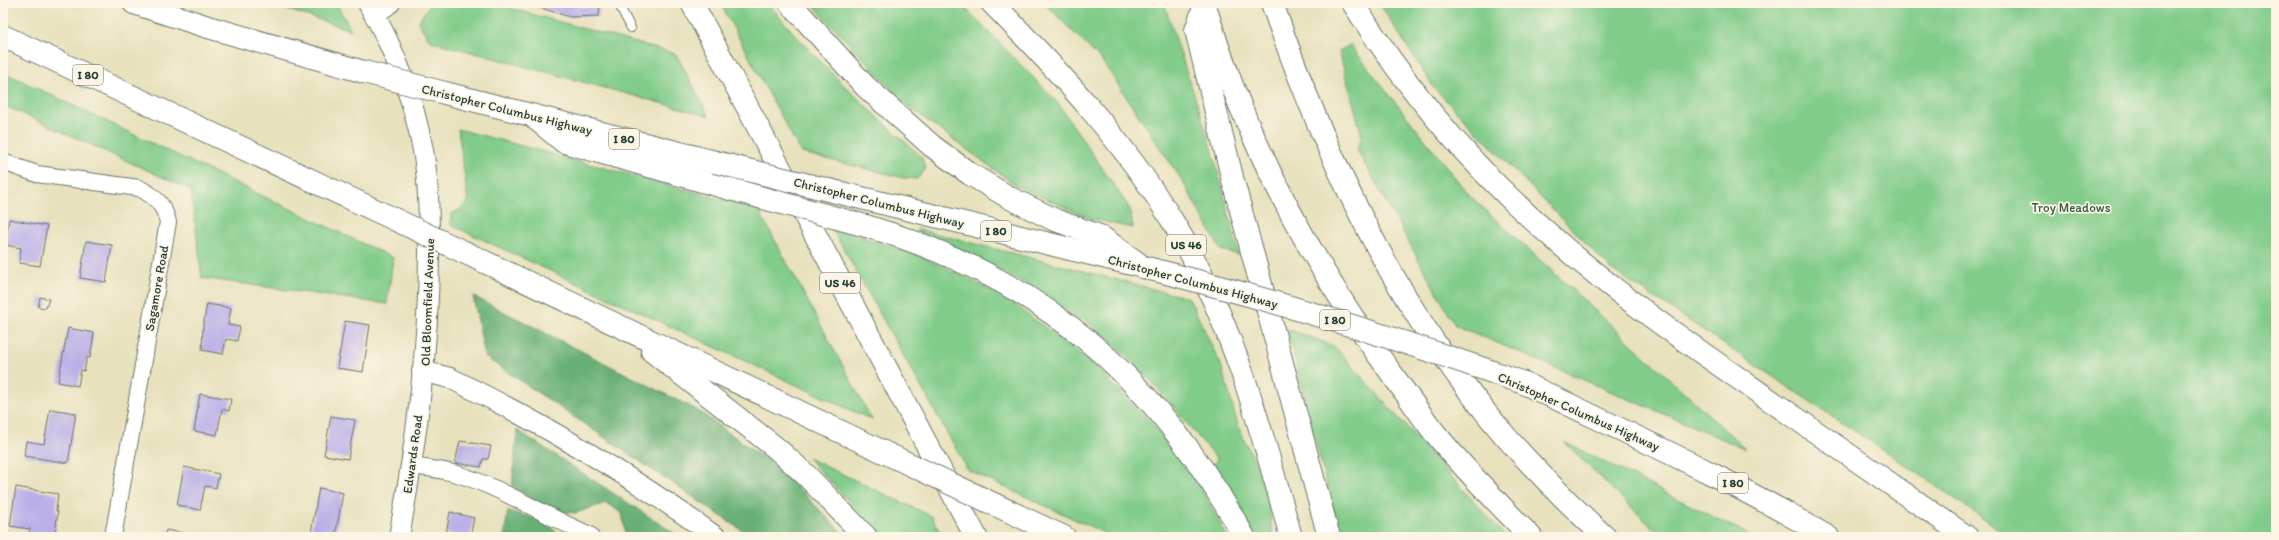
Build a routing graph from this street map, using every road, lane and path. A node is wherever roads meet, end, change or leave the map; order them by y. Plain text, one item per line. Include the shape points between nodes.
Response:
1 (134, 3) edge
2 (390, 3) edge
3 (618, 3) edge
4 (692, 3) edge
5 (790, 3) edge
6 (992, 3) edge
7 (1272, 3) edge
8 (1353, 3) edge
9 (1204, 4) edge
10 (371, 8) edge
11 (631, 28) dead end
12 (3, 36) edge
13 (532, 115) junction
14 (3, 162) edge
15 (1143, 267) junction
16 (620, 326) junction
17 (422, 371) junction
18 (412, 466) junction
19 (590, 535) dead end
20 (113, 537) edge
21 (399, 537) edge
22 (716, 537) edge
23 (866, 537) edge
24 (976, 537) edge
25 (1064, 537) edge
26 (1244, 537) edge
27 (1291, 537) edge
28 (1329, 537) edge
29 (1531, 537) edge
30 (1605, 537) edge
31 (1828, 537) edge
32 (1967, 537) edge

1 - 13 highway, Christopher Columbus Highway / I 80, bridge via 208,28 364,72
2 - 10 street
3 - 11 lane
4 - 24 highway, US 46
5 - 15 highway via 865,86 932,146 970,174 1010,198 1055,220 1100,236
6 - 27 highway, US 46 via 1052,64 1104,124 1177,229 1215,304 1238,358 1263,435
7 - 30 highway via 1295,70 1338,169 1410,306 1471,393 1505,436 1541,476
8 - 32 highway via 1402,73 1453,137 1501,189 1548,234 1606,283 1671,332
9 - 28 highway via 1196,30
9 - 29 highway via 1234,90 1262,156 1333,286 1368,342 1434,432
10 - 17 street, Old Bloomfield Avenue via 410,98 423,150 429,206 429,286
12 - 16 highway, I 80, bridge
13 - 15 highway, Christopher Columbus Highway / I 80, bridge
13 - 26 highway, bridge via 564,142 911,239 976,268 1053,314 1081,334 1125,373 1169,422 1213,483
14 - 20 street, Sagamore Road via 37,174 139,188 150,193 166,211 168,222
15 - 31 highway, Christopher Columbus Highway / I 80, bridge via 1300,309 1524,383 1711,472
16 - 23 highway via 776,448
16 - 25 highway, I 80, bridge
17 - 18 street, Edwards Road
17 - 22 street, Old Bloomfield Avenue via 450,378 556,434 614,467
18 - 19 street via 456,474 489,486 552,519
18 - 21 street, Edwards Road

